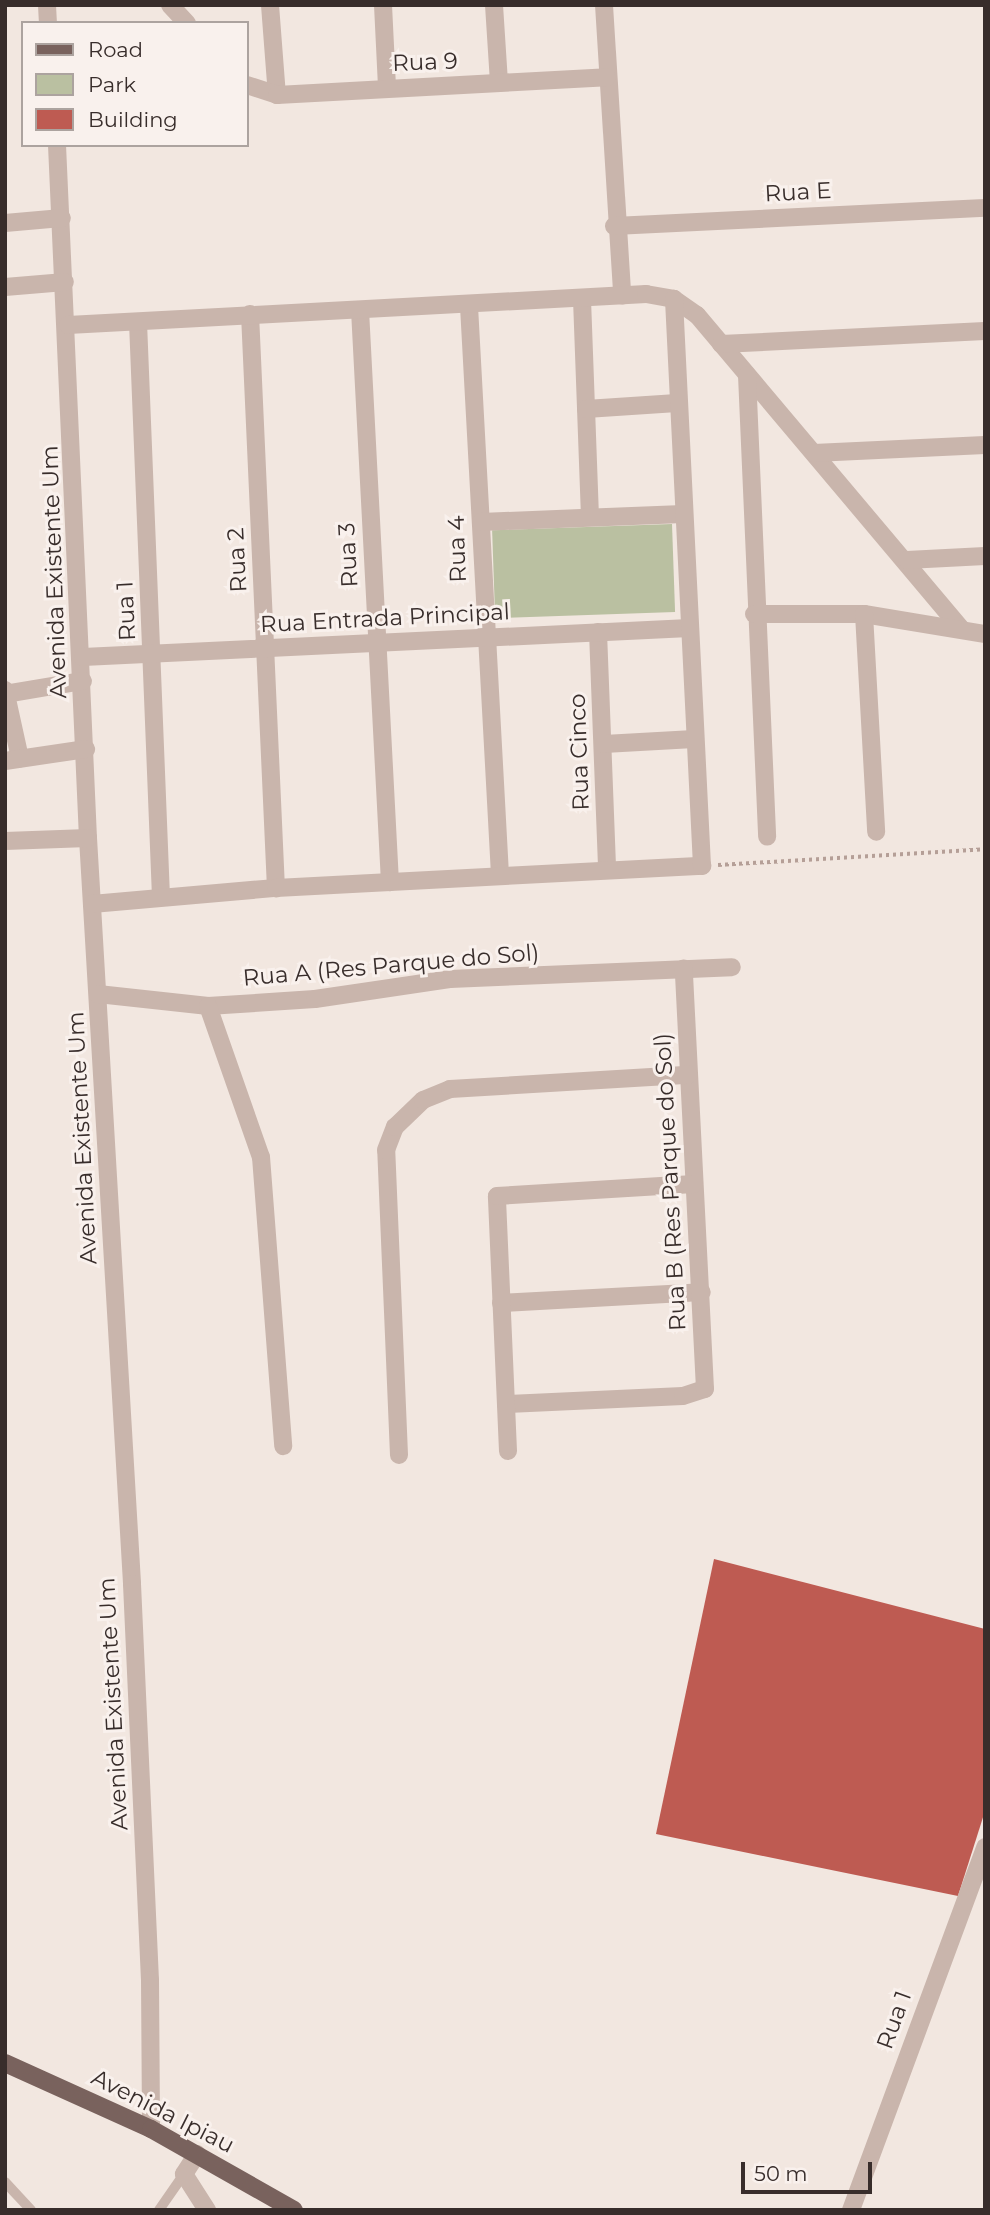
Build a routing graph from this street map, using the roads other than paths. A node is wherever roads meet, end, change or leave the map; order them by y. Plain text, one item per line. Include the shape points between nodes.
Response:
1 (170, 5) edge
2 (270, 5) edge
3 (383, 5) edge
4 (494, 5) edge
5 (604, 5) edge
6 (185, 21) edge
7 (607, 77) junction
8 (499, 83) junction
9 (248, 85) edge
10 (387, 87) junction
11 (277, 95) junction
12 (57, 147) edge
13 (985, 208) edge
14 (62, 218) junction
15 (5, 223) edge
16 (614, 226) junction
17 (65, 282) junction
18 (5, 287) edge
19 (622, 295) junction
20 (582, 299) junction
21 (674, 299) junction
22 (469, 306) junction
23 (360, 310) junction
24 (250, 314) junction
25 (138, 322) junction
26 (68, 324) junction
27 (985, 331) edge
28 (720, 344) junction
29 (747, 375) junction
30 (677, 403) junction
31 (586, 409) junction
32 (985, 445) edge
33 (814, 453) junction
34 (682, 514) junction
35 (590, 517) junction
36 (481, 522) junction
37 (985, 556) edge
38 (907, 560) junction
39 (754, 614) junction
40 (864, 614) junction
41 (689, 628) junction
42 (961, 628) junction
43 (598, 632) junction
44 (985, 634) edge
45 (484, 639) junction
46 (377, 644) junction
47 (265, 648) junction
48 (153, 653) junction
49 (83, 657) junction
50 (83, 681) junction
51 (5, 692) edge
52 (694, 739) junction
53 (604, 744) junction
54 (86, 749) junction
55 (13, 760) edge
56 (876, 832) dead end
57 (767, 837) dead end
58 (88, 838) junction
59 (5, 841) edge
60 (607, 870) junction
61 (500, 875) junction
62 (390, 882) junction
63 (276, 888) junction
64 (160, 897) junction
65 (92, 904) junction
66 (732, 967) dead end
67 (684, 969) junction
68 (97, 994) junction
69 (208, 1006) junction
70 (689, 1075) junction
71 (694, 1184) junction
72 (702, 1292) junction
73 (501, 1303) junction
74 (506, 1404) junction
75 (284, 1446) dead end
76 (508, 1451) dead end
77 (400, 1455) dead end
78 (985, 1847) edge
79 (5, 2063) edge
80 (150, 2129) junction
81 (197, 2154) junction
82 (184, 2174) junction
83 (5, 2182) edge
84 (31, 2210) edge
85 (159, 2210) edge
86 (207, 2210) edge
87 (294, 2210) edge
88 (851, 2210) edge

1 - 6 street
2 - 11 street
3 - 10 street
4 - 8 street
5 - 7 street
7 - 8 street, Rua 9
7 - 16 street
8 - 10 street, Rua 9
9 - 11 street, Rua 9
10 - 11 street, Rua 9
12 - 14 street, Avenida Existente Um
13 - 16 street, Rua E
14 - 15 street
14 - 17 street, Avenida Existente Um
16 - 19 street
17 - 18 street
17 - 26 street, Avenida Existente Um
19 - 20 street
19 - 21 street
20 - 22 street
20 - 31 street
21 - 28 street via 697,315
21 - 30 street
22 - 23 street
22 - 36 street, Rua 4
23 - 24 street
23 - 46 street, Rua 3
24 - 25 street
24 - 47 street, Rua 2
25 - 26 street
25 - 48 street, Rua 1
26 - 49 street, Avenida Existente Um
27 - 28 street
28 - 29 street
29 - 33 street
29 - 39 street
30 - 31 street
30 - 34 street
31 - 35 street
32 - 33 street
33 - 38 street
34 - 35 street
34 - 41 street
35 - 36 street
36 - 45 street, Rua 4
37 - 38 street
38 - 42 street
39 - 40 street
39 - 57 street
40 - 42 street
40 - 56 street
41 - 43 street, Rua Entrada Principal
41 - 52 street
42 - 44 street
43 - 45 street, Rua Entrada Principal
43 - 53 street, Rua Cinco
45 - 46 street, Rua Entrada Principal
45 - 61 street, Rua 4
46 - 47 street, Rua Entrada Principal
46 - 62 street, Rua 3
47 - 48 street, Rua Entrada Principal
47 - 63 street, Rua 2
48 - 49 street, Rua Entrada Principal
48 - 64 street, Rua 1
49 - 50 street, Avenida Existente Um
50 - 51 street
50 - 54 street, Avenida Existente Um
51 - 55 street
52 - 53 street
52 - 60 street via 702,866
53 - 60 street, Rua Cinco
54 - 55 street
54 - 58 street, Avenida Existente Um
58 - 59 street
58 - 65 street, Avenida Existente Um
60 - 61 street
61 - 62 street
62 - 63 street
63 - 64 street
64 - 65 street
65 - 68 street, Avenida Existente Um
66 - 67 street, Rua A (Res Parque do Sol)
67 - 69 street, Rua A (Res Parque do Sol) via 450,979 315,999
67 - 70 street, Rua B (Res Parque do Sol)
68 - 69 street, Rua A (Res Parque do Sol)
68 - 80 street, Avenida Existente Um via 134,1611 150,1980
69 - 75 street via 261,1157
70 - 71 street, Rua B (Res Parque do Sol)
70 - 77 street via 450,1089 423,1100 395,1127 386,1150
71 - 72 street, Rua B (Res Parque do Sol)
71 - 73 street via 497,1196
72 - 73 street
72 - 74 street, Rua B (Res Parque do Sol) via 703,1392
73 - 74 street
74 - 76 street
78 - 88 street, Rua 1
79 - 80 main road, Avenida Ipiau
80 - 81 main road, Avenida Ipiau
81 - 82 street
81 - 87 main road, Avenida Ipiau
82 - 85 lane
82 - 86 street
83 - 84 lane

